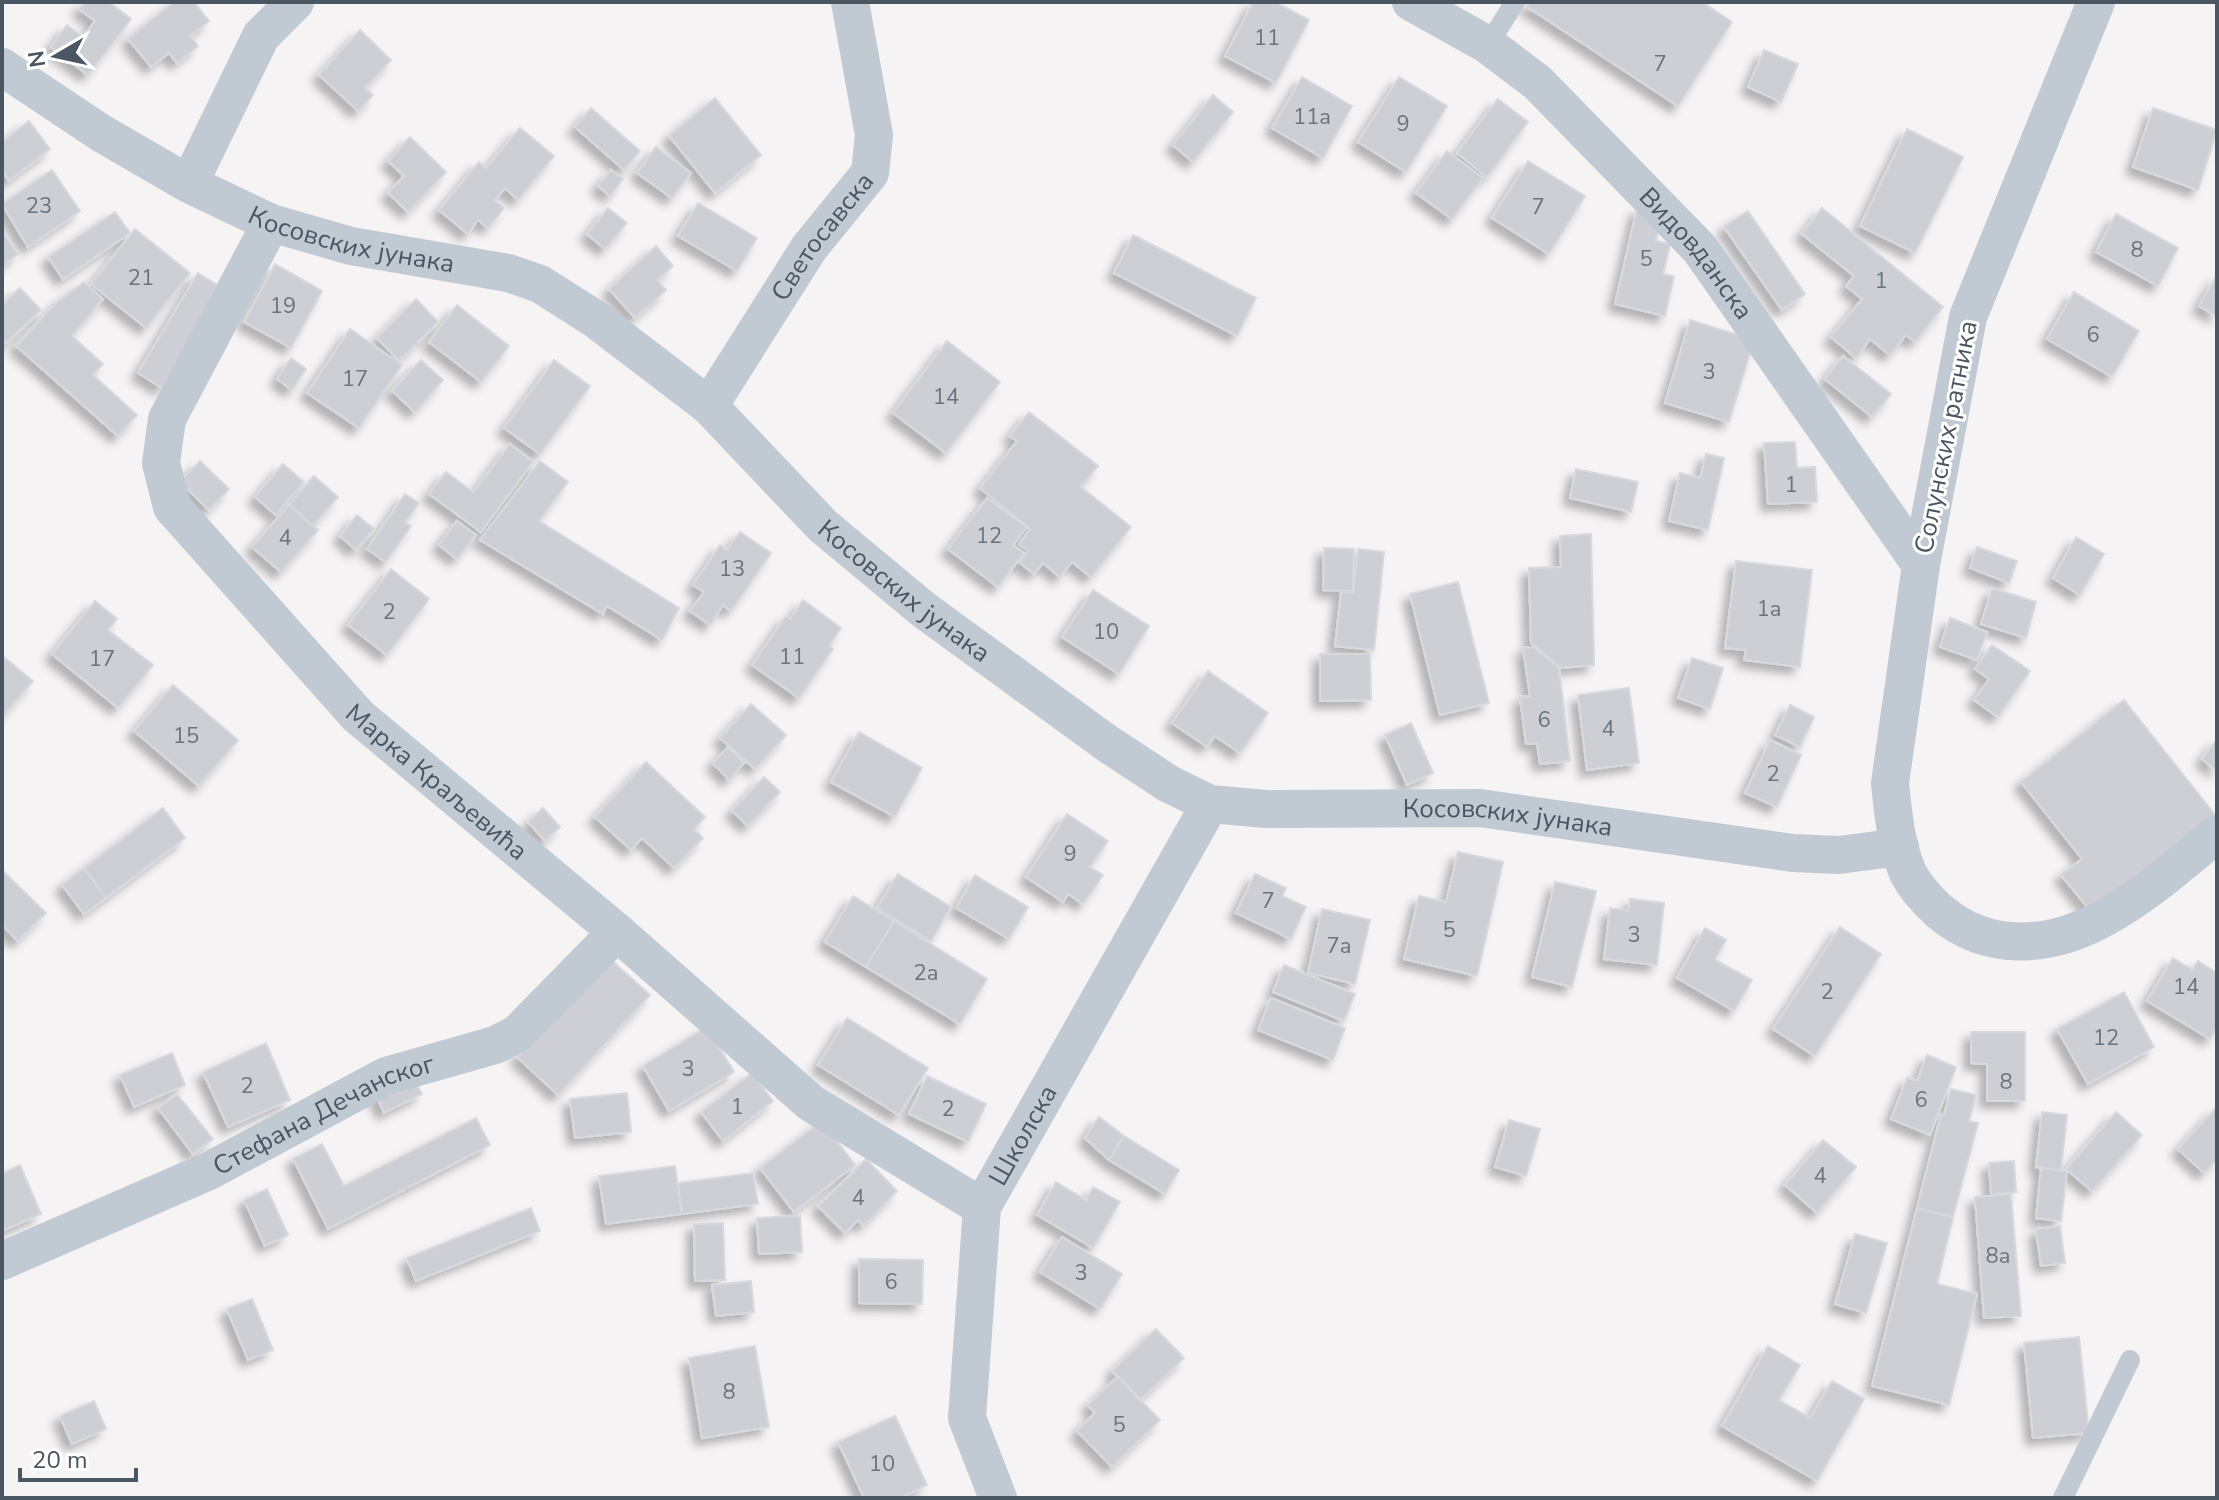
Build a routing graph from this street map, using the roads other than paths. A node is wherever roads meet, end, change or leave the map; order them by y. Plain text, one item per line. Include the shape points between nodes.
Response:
1 (295, 2) edge
2 (850, 2) edge
3 (1411, 2) edge
4 (1515, 2) edge
5 (2096, 2) edge
6 (1488, 45) junction
7 (2, 67) edge
8 (189, 184) junction
9 (271, 223) junction
10 (709, 406) junction
11 (1921, 565) junction
12 (1210, 804) junction
13 (2217, 834) edge
14 (1900, 847) junction
15 (617, 932) junction
16 (982, 1207) junction
17 (2, 1261) edge
18 (2130, 1360) dead end
19 (998, 1498) edge
20 (2063, 1498) edge

1 - 8 street via 261,36
2 - 10 street, Светосавска via 874,135 870,173 809,248
3 - 6 street, Видовданска
4 - 6 lane
5 - 11 street, Солунских ратника via 1968,317
6 - 11 street, Видовданска via 1538,83 1700,249
7 - 8 street, Косовских јунака
8 - 9 street, Косовских јунака
9 - 10 street, Косовских јунака via 351,246 508,273 540,284
9 - 15 street, Марка Краљевића via 167,419 161,463 172,507 358,716
10 - 12 street, Косовских јунака via 823,526 924,610 1108,744
11 - 14 street, Солунских ратника via 1890,783
12 - 14 street, Косовских јунака via 1266,809 1480,808 1793,853 1839,855
12 - 16 street, Школска
13 - 14 street, Солунских ратника via 2105,918 2061,938 2018,944 1984,938 1954,924 1927,901 1909,875
15 - 16 street, Марка Краљевића via 811,1103
15 - 17 street, Стефана Дечанског via 517,1034 386,1076 209,1171
16 - 19 street, Школска via 967,1418
18 - 20 lane

